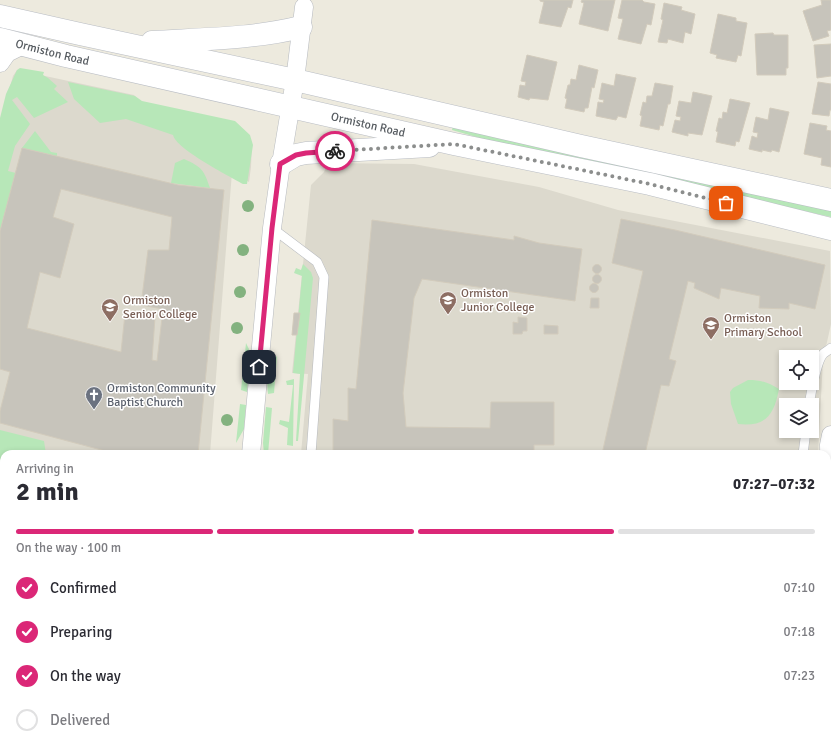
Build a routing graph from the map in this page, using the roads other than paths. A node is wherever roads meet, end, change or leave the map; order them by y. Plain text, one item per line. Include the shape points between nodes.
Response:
1 (0, 16) edge
2 (302, 17) joint
3 (0, 39) edge
4 (124, 43) junction
5 (23, 46) junction
6 (0, 63) edge
7 (295, 80) junction
8 (290, 108) junction
9 (454, 144) junction
10 (280, 164) junction
11 (831, 200) edge
12 (272, 228) junction
13 (831, 229) edge
14 (831, 348) edge
15 (810, 398) edge
16 (831, 435) edge
17 (805, 438) edge
18 (251, 450) edge
19 (311, 450) edge
20 (804, 450) edge
21 (829, 450) edge

1 - 4 main road, Ormiston Road
2 - 4 main road via 277,33
2 - 7 street
3 - 5 main road, Ormiston Road
4 - 7 main road, Ormiston Road
5 - 6 street via 7,53
5 - 8 main road, Ormiston Road
7 - 8 street
7 - 11 main road, Ormiston Road
8 - 9 main road, Ormiston Road
8 - 10 street
9 - 10 main road via 306,153 296,155
9 - 13 main road, Ormiston Road via 650,184
10 - 12 street
12 - 18 street
12 - 19 lane via 317,262 324,277
14 - 15 lane via 819,361
16 - 21 street
17 - 20 lane

